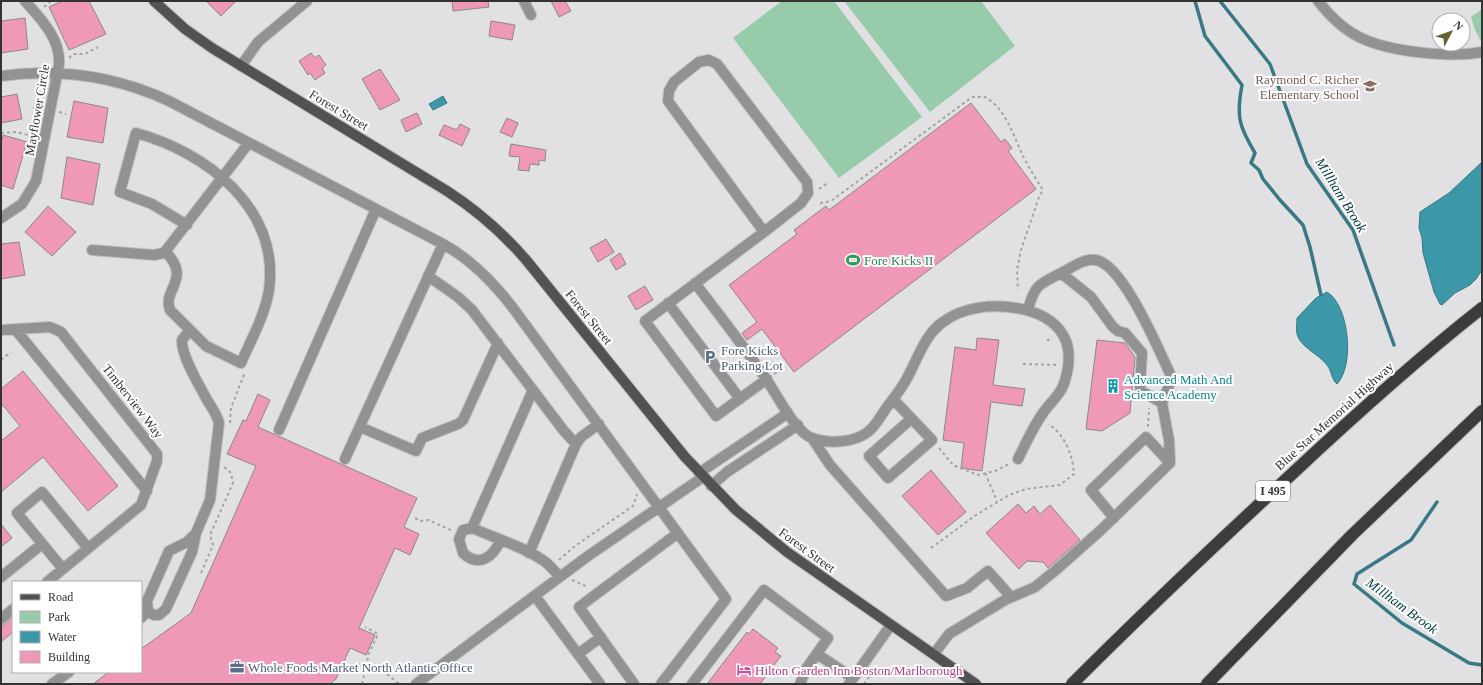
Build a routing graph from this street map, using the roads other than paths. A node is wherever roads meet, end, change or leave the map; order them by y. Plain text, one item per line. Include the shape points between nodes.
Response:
1 (25, 1) edge
2 (154, 1) edge
3 (307, 1) edge
4 (524, 1) edge
5 (1318, 1) edge
6 (531, 15) dead end
7 (1482, 52) edge
8 (241, 66) junction
9 (57, 73) junction
10 (1, 76) edge
11 (248, 144) junction
12 (222, 178) junction
13 (376, 209) junction
14 (1, 218) edge
15 (187, 225) junction
16 (764, 232) junction
17 (442, 244) junction
18 (92, 250) dead end
19 (166, 252) junction
20 (1061, 273) junction
21 (428, 276) junction
22 (695, 283) junction
23 (668, 303) junction
24 (1482, 308) edge
25 (1028, 310) junction
26 (15, 329) junction
27 (1, 330) edge
28 (189, 331) junction
29 (498, 343) junction
30 (767, 379) junction
31 (533, 390) junction
32 (740, 399) junction
33 (893, 399) junction
34 (1162, 403) junction
35 (1482, 411) edge
36 (793, 419) junction
37 (911, 419) junction
38 (598, 424) junction
39 (360, 427) junction
40 (279, 430) dead end
41 (812, 438) junction
42 (576, 444) junction
43 (345, 459) dead end
44 (1018, 459) road end
45 (1170, 463) junction
46 (701, 475) junction
47 (711, 486) junction
48 (147, 491) junction
49 (660, 508) junction
50 (1114, 518) junction
51 (472, 528) junction
52 (196, 533) junction
53 (678, 533) junction
54 (500, 540) junction
55 (42, 544) junction
56 (88, 548) junction
57 (528, 553) junction
58 (63, 569) junction
59 (1, 577) edge
60 (564, 578) junction
61 (48, 581) edge
62 (535, 596) junction
63 (1012, 597) junction
64 (12, 610) edge
65 (145, 614) edge
66 (1, 619) edge
67 (891, 625) junction
68 (601, 637) junction
69 (578, 654) junction
70 (817, 654) junction
71 (934, 654) junction
72 (68, 673) edge
73 (851, 681) edge
74 (52, 684) edge
75 (416, 684) edge
76 (600, 684) edge
77 (634, 684) edge
78 (661, 684) edge
79 (692, 684) edge
80 (800, 684) edge
81 (976, 684) edge
82 (1072, 684) edge
83 (1207, 684) edge

1 - 9 street, Mayflower Circle via 52,37 59,55
2 - 8 main road, Forest Street via 190,32
3 - 8 street via 258,42
4 - 6 street
5 - 7 street via 1330,16 1359,37 1397,50 1430,54
8 - 46 main road, Forest Street via 447,191 489,221 527,261
9 - 10 street
9 - 11 street via 116,81 162,98
9 - 14 street, Mayflower Circle via 36,182 22,204
11 - 12 street
11 - 13 street
12 - 15 street
12 - 15 street via 182,151 136,133 120,192 152,204
12 - 28 street via 244,200 262,231 269,268 268,296 241,363 210,349
13 - 17 street
13 - 40 street
15 - 19 street
16 - 16 street via 801,203 808,193 807,182 717,64 709,60 699,62 674,82 669,91 668,101
16 - 22 street
17 - 21 street
17 - 38 street via 474,265 501,293
18 - 19 street via 157,255
19 - 28 street via 175,263 177,273 169,308
20 - 25 street via 1036,288
20 - 34 street via 1091,297 1113,327 1125,333 1140,350 1143,358 1141,391
20 - 34 street via 1087,260 1096,260 1106,264 1117,275 1147,325 1172,378
21 - 29 street via 467,306
21 - 39 street
22 - 23 street
22 - 30 street
23 - 32 street
23 - 32 street via 645,321 716,416
24 - 82 highway, Blue Star Memorial Highway / I 495 via 1360,410 1194,564
25 - 33 street via 998,306 979,307 942,322 918,354 906,381
25 - 44 street via 1039,314 1060,331 1068,349 1067,365 1061,390 1039,419
26 - 27 street, Timberview Way
26 - 48 street
26 - 48 street, Timberview Way via 50,327 63,334 156,452 157,461
28 - 52 street via 182,340 182,349 216,414 219,427 210,498
29 - 31 street
29 - 39 street via 463,420 422,438 416,451
30 - 32 street
30 - 36 street
31 - 42 street
31 - 51 street
33 - 37 street
33 - 41 street via 868,432 854,440
34 - 45 street via 1169,440
35 - 83 highway via 1346,541
36 - 41 street via 804,433
36 - 46 street
36 - 47 street
37 - 37 street via 932,440 888,478 869,456
38 - 42 street
38 - 49 street
39 - 43 street
41 - 63 street via 830,465 946,596 967,588 988,570
42 - 57 street
45 - 50 street
45 - 50 street via 1146,437 1091,490
46 - 47 main road, Forest Street
46 - 49 street
47 - 67 main road, Forest Street via 776,544
48 - 56 street, Timberview Way via 139,508
49 - 53 street
49 - 60 street
50 - 63 street via 1035,587
51 - 54 street
51 - 54 street via 463,530 459,538 462,551 470,558 479,560 490,557
52 - 65 street via 187,542 169,551 147,601
52 - 65 street via 192,552 166,609 159,615
53 - 68 street via 579,607
53 - 78 street via 726,599
54 - 57 street
55 - 56 street via 17,512 42,492
55 - 58 street
55 - 59 street
56 - 58 street, Timberview Way
57 - 60 street via 545,561
58 - 61 street, Timberview Way
60 - 62 street
62 - 69 street
62 - 75 street
63 - 71 street via 949,634
64 - 66 street
67 - 71 main road, Forest Street
67 - 73 street
68 - 69 street
68 - 77 street
69 - 76 street
70 - 73 street
70 - 79 street via 828,638 764,590
70 - 80 street via 806,669
71 - 81 main road, Forest Street
72 - 74 street

